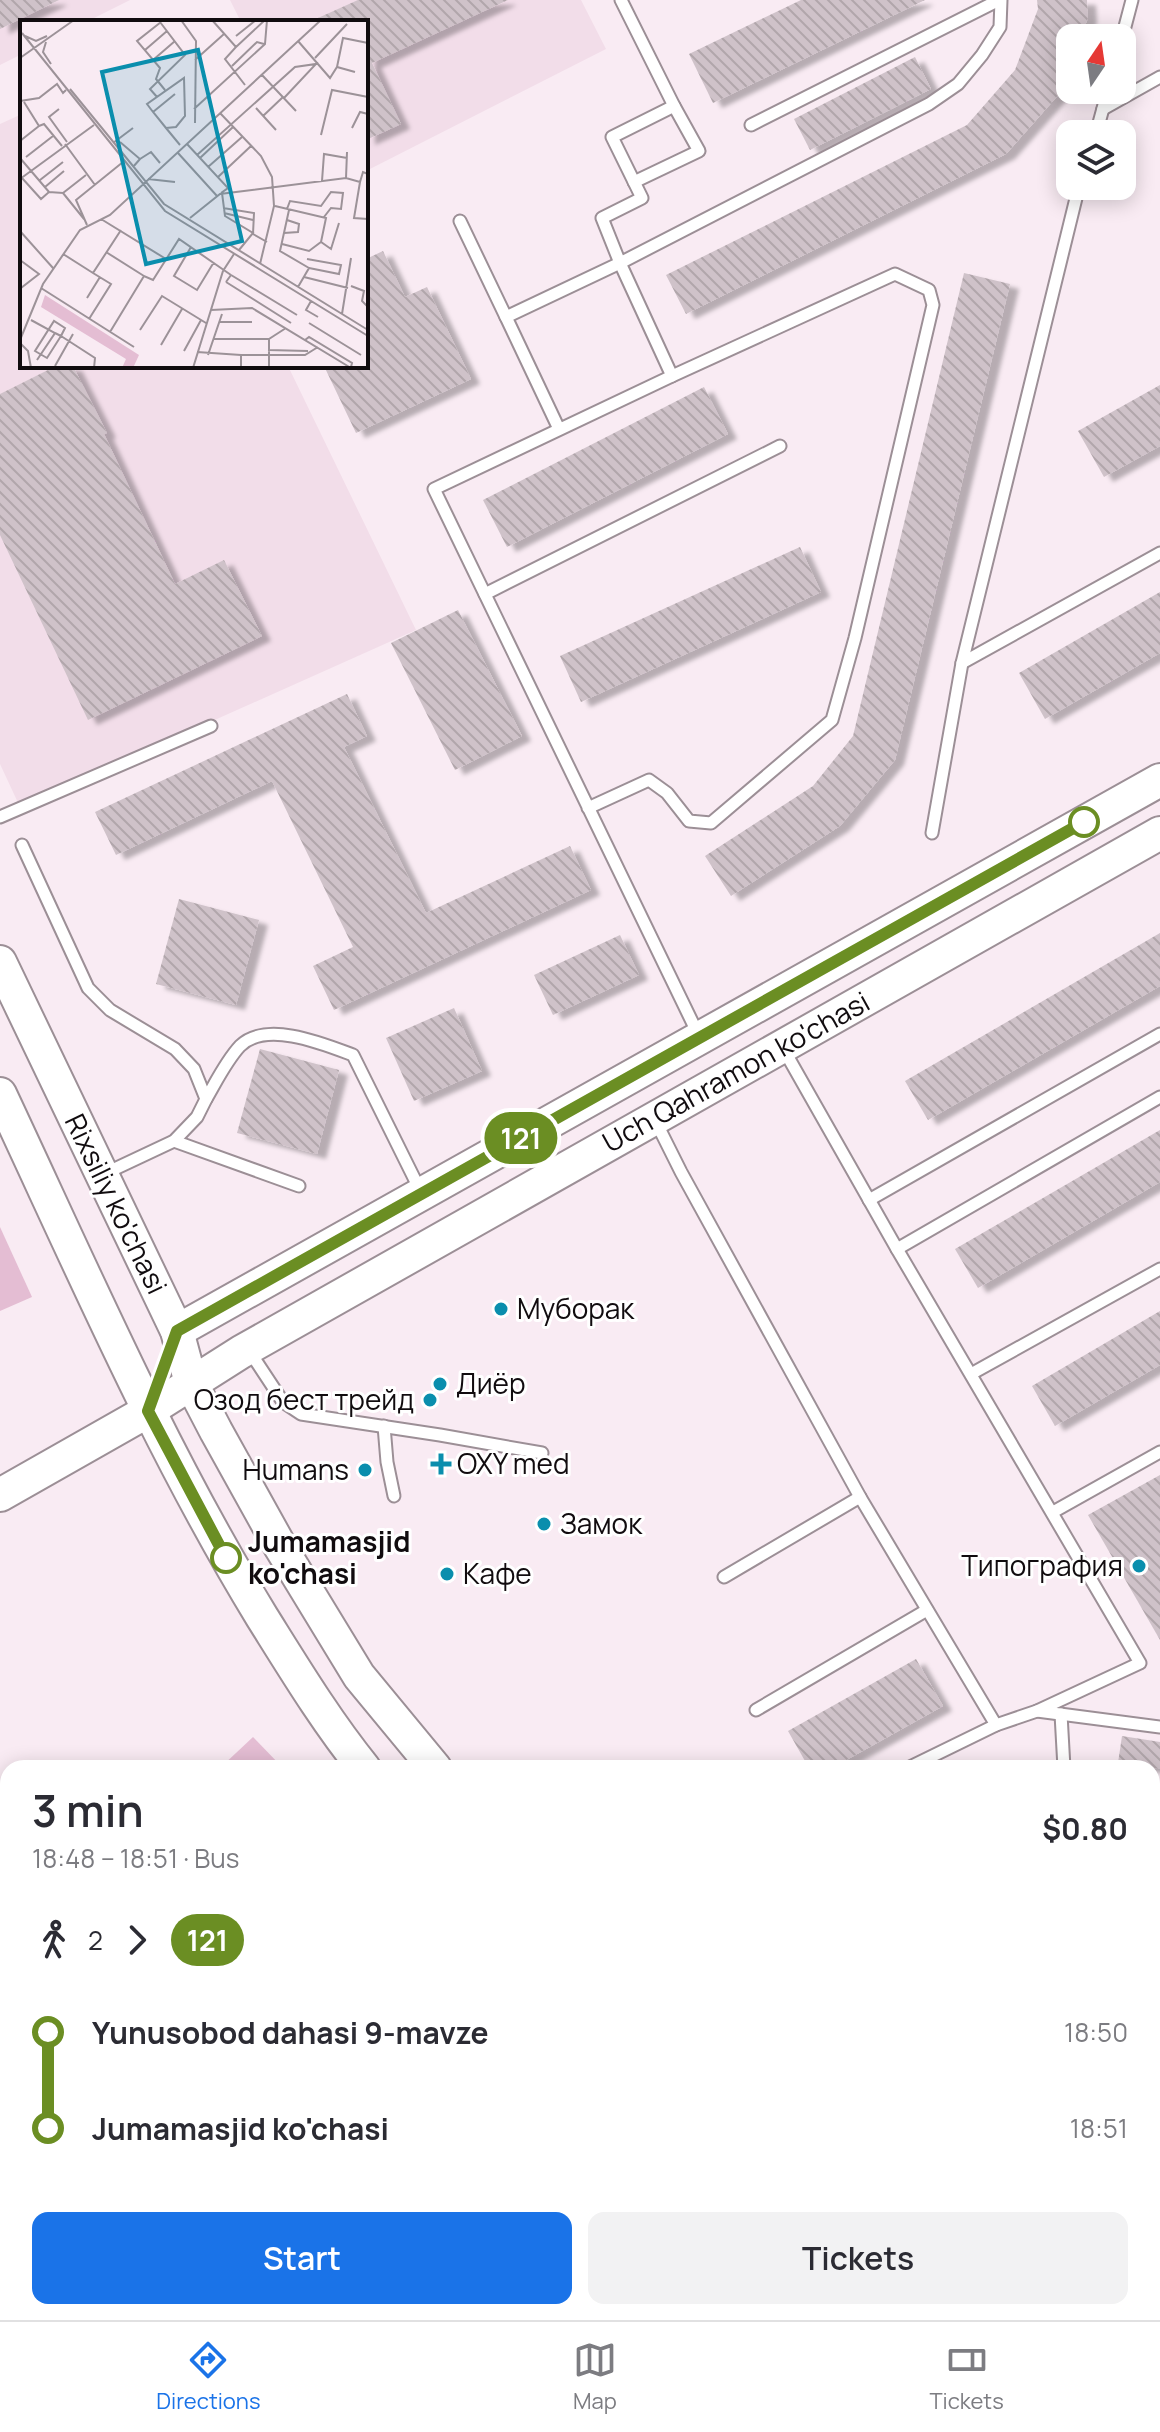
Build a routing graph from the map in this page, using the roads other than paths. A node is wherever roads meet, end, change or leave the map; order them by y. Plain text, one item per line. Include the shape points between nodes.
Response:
1 (621, 0) edge
2 (1000, 0) edge
3 (1132, 0) edge
4 (1126, 24) edge
5 (1160, 77) edge
6 (1104, 104) edge
7 (674, 106) junction
8 (1103, 109) junction
9 (1100, 120) edge
10 (751, 125) dead end
11 (634, 182) junction
12 (1076, 200) edge
13 (460, 221) dead end
14 (620, 263) junction
15 (506, 317) junction
16 (672, 376) junction
17 (559, 429) junction
18 (780, 446) dead end
19 (1160, 553) edge
20 (485, 594) junction
21 (962, 663) junction
22 (211, 726) dead end
23 (1160, 780) edge
24 (588, 808) junction
25 (0, 817) edge
26 (932, 833) dead end
27 (1160, 833) edge
28 (22, 845) dead end
29 (903, 925) junction
30 (0, 962) edge
31 (924, 966) junction
32 (7, 1006) edge
33 (1160, 1034) edge
34 (700, 1039) junction
35 (782, 1046) junction
36 (0, 1094) edge
37 (1160, 1097) edge
38 (206, 1099) junction
39 (654, 1118) junction
40 (174, 1141) junction
41 (102, 1175) junction
42 (299, 1186) dead end
43 (422, 1194) junction
44 (869, 1200) junction
45 (897, 1249) junction
46 (1160, 1269) edge
47 (177, 1331) junction
48 (247, 1348) junction
49 (971, 1374) junction
50 (191, 1383) junction
51 (148, 1411) junction
52 (384, 1426) junction
53 (1160, 1452) edge
54 (542, 1453) dead end
55 (0, 1495) edge
56 (394, 1496) dead end
57 (860, 1497) junction
58 (1053, 1512) junction
59 (724, 1577) dead end
60 (927, 1610) junction
61 (756, 1710) dead end
62 (1037, 1711) junction
63 (1061, 1714) junction
64 (996, 1725) junction
65 (1160, 1727) edge
66 (358, 1760) edge
67 (428, 1760) edge
68 (924, 1760) edge
69 (1064, 1760) edge

1 - 7 lane
2 - 10 lane
2 - 14 lane via 1000,27 988,46 958,84 938,98
3 - 4 lane
5 - 8 lane
6 - 8 lane
7 - 11 lane via 612,137
7 - 11 lane via 699,151
8 - 9 lane
11 - 14 lane via 642,198 602,218
12 - 21 lane
13 - 15 lane
14 - 15 lane
14 - 16 lane
15 - 17 lane
16 - 17 lane
16 - 24 lane via 895,274 929,290 933,305 832,720 711,823 689,821 649,780
17 - 20 lane via 434,489
18 - 20 lane
19 - 21 lane
20 - 24 lane
21 - 26 lane
22 - 25 lane
23 - 29 main road, Uch Qahramon ko'chasi
24 - 34 lane
27 - 31 main road, Uch Qahramon ko'chasi
28 - 38 lane via 88,988 110,1010 175,1049 194,1069
29 - 31 main road
29 - 34 main road, Uch Qahramon ko'chasi
30 - 32 main road, Rixsiliy ko'chasi
31 - 35 main road, Uch Qahramon ko'chasi
32 - 41 main road, Rixsiliy ko'chasi
33 - 44 lane
34 - 43 main road, Uch Qahramon ko'chasi
35 - 39 main road, Uch Qahramon ko'chasi
35 - 44 lane
36 - 51 main road, Rixsiliy ko'chasi
37 - 45 lane
38 - 40 lane
38 - 43 lane via 241,1045 263,1034 305,1038 353,1055
39 - 48 main road, Uch Qahramon ko'chasi
39 - 57 lane
40 - 41 lane
40 - 42 lane
41 - 47 main road, Rixsiliy ko'chasi
43 - 47 main road, Uch Qahramon ko'chasi
44 - 45 lane
45 - 49 lane
46 - 49 lane
47 - 50 main road, Rixsiliy ko'chasi
47 - 51 main road
48 - 50 main road, Uch Qahramon ko'chasi
48 - 52 lane via 283,1402 301,1414
49 - 58 lane
50 - 51 main road, Uch Qahramon ko'chasi
50 - 67 main road, Rixsiliy ko'chasi via 359,1676
51 - 55 main road, Uch Qahramon ko'chasi
51 - 66 main road, Rixsiliy ko'chasi via 226,1558
52 - 54 lane
52 - 56 lane
53 - 58 lane
57 - 59 lane
57 - 60 lane
58 - 62 lane via 1140,1663
60 - 61 lane
60 - 64 lane
62 - 63 lane
62 - 64 lane
63 - 65 lane
63 - 69 lane
64 - 68 lane

